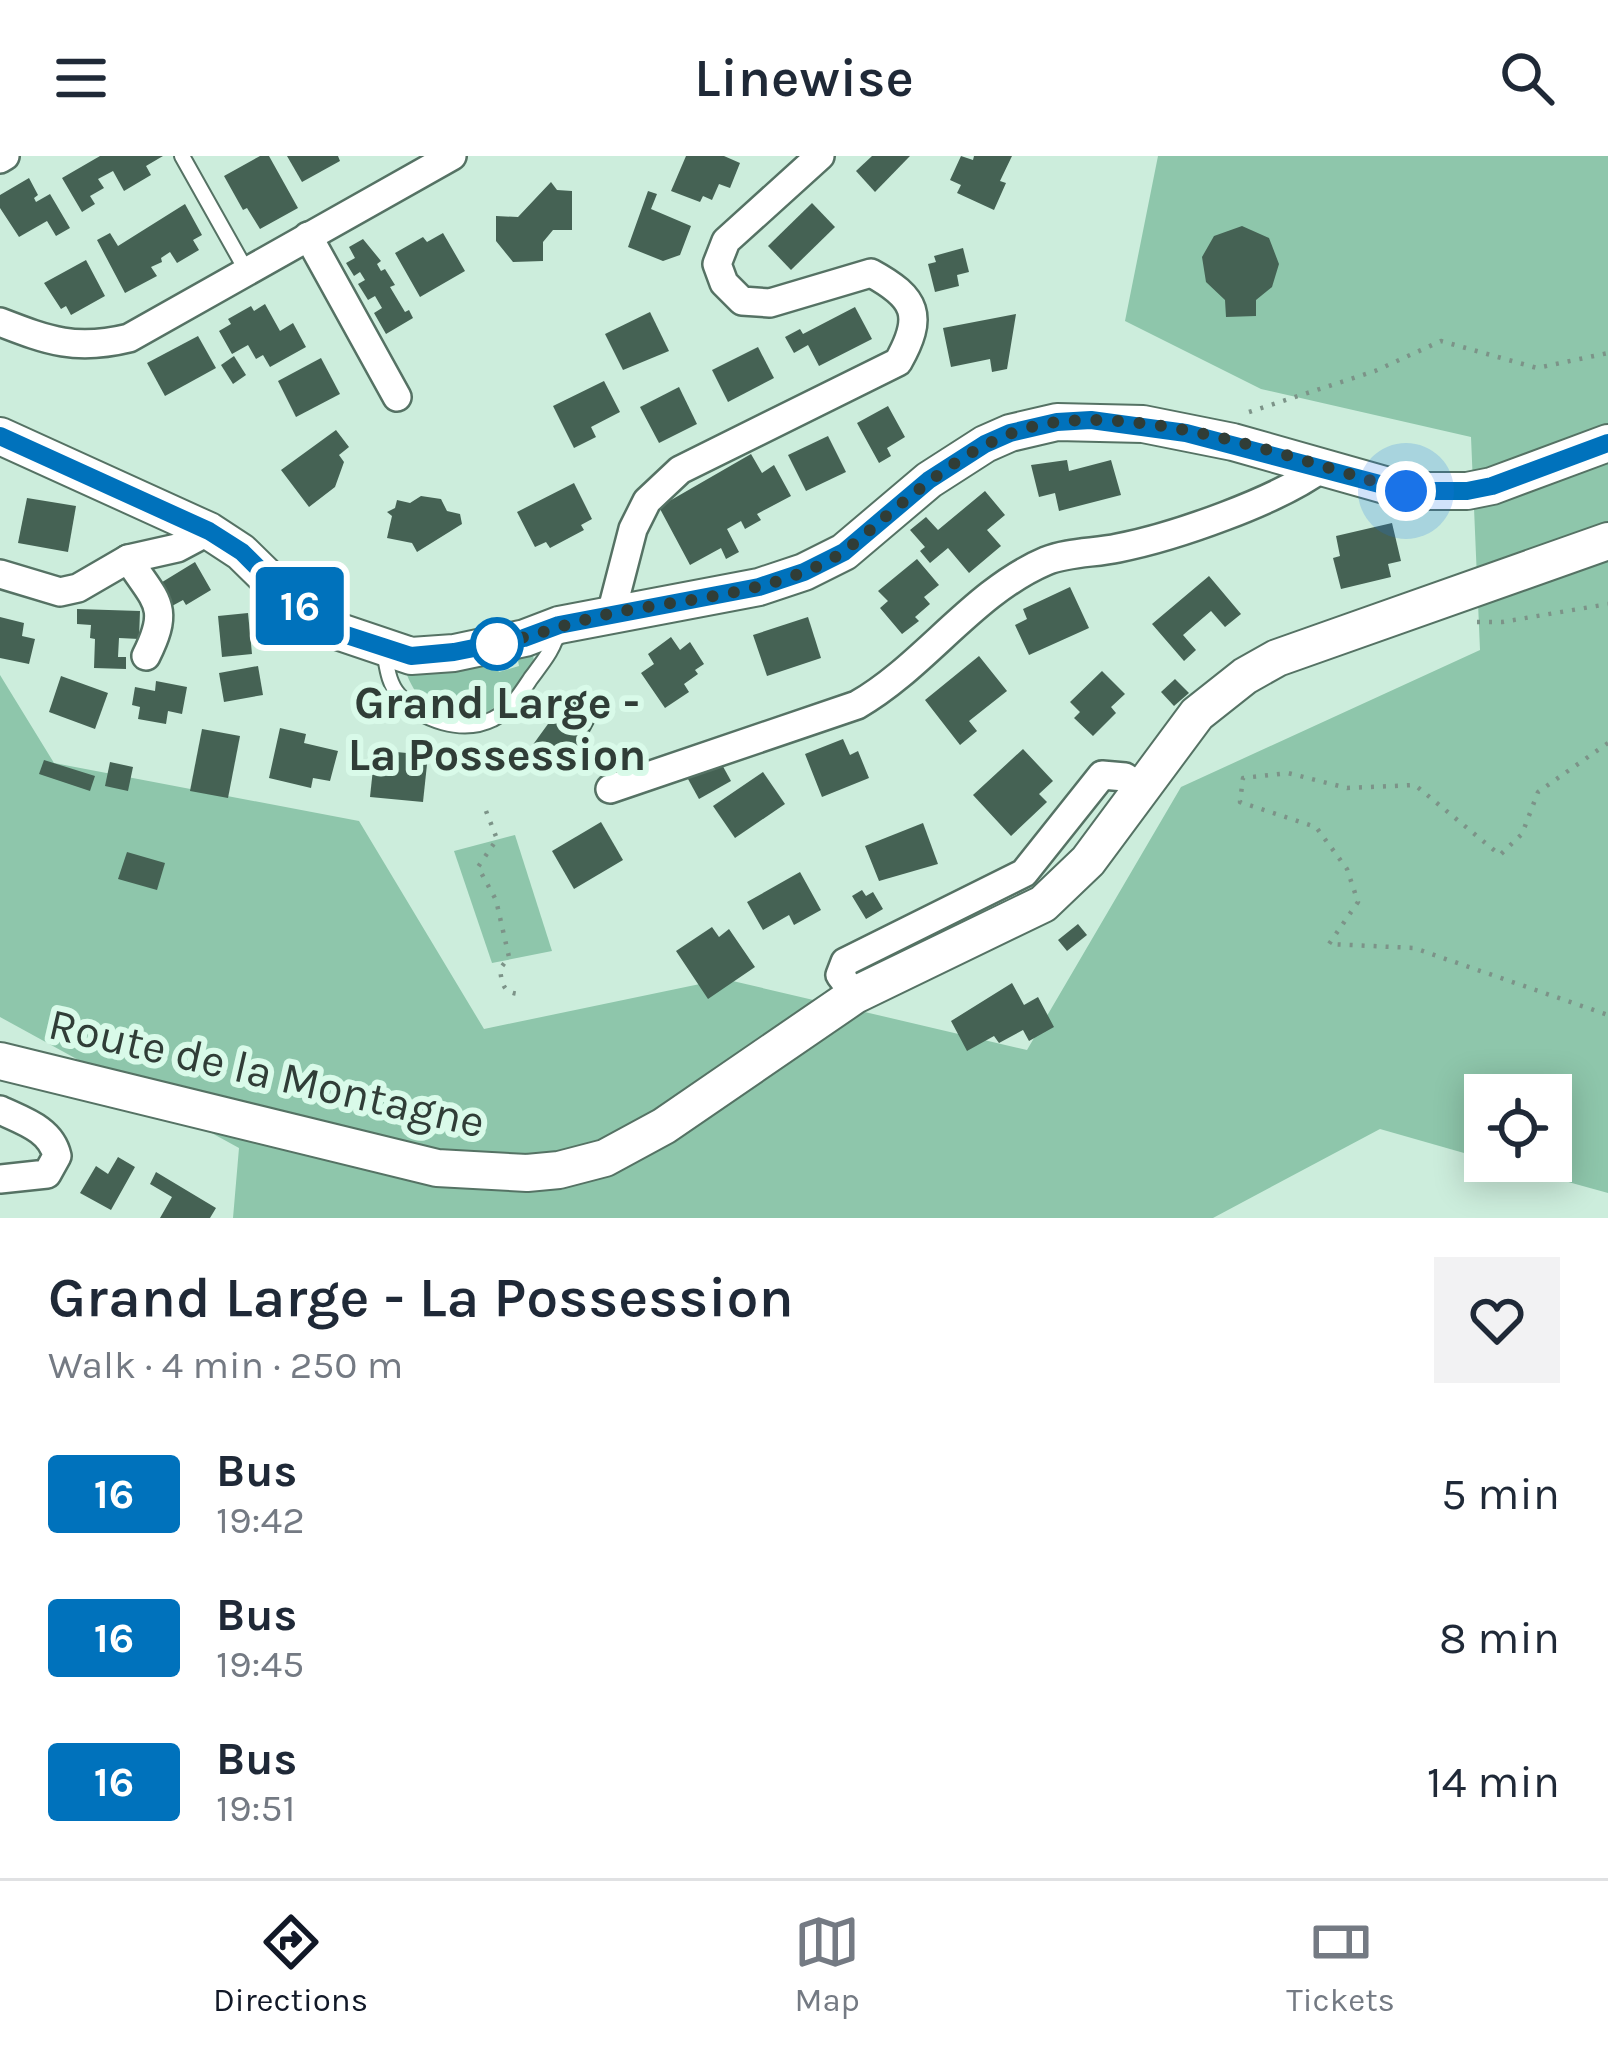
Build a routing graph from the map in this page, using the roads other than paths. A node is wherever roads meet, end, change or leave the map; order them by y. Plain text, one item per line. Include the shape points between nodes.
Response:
1 (182, 156) edge
2 (452, 156) edge
3 (820, 156) edge
4 (308, 236) junction
5 (246, 270) junction
6 (0, 322) edge
7 (397, 397) dead end
8 (0, 436) edge
9 (1608, 443) edge
10 (1323, 467) junction
11 (209, 531) junction
12 (1608, 541) edge
13 (128, 559) junction
14 (0, 574) edge
15 (611, 614) junction
16 (559, 625) junction
17 (383, 646) junction
18 (146, 656) dead end
19 (610, 790) dead end
20 (0, 1061) edge
21 (0, 1110) edge
22 (0, 1179) edge

1 - 5 lane
2 - 4 street
3 - 15 street via 726,242 717,264 724,284 742,301 770,303 871,274 899,288 914,313 912,336 898,362 680,470 647,501 633,529
4 - 5 street
4 - 7 street
5 - 6 street via 128,338 96,346 65,345
8 - 11 main road
9 - 10 main road via 1467,491 1406,491
10 - 15 main road via 1142,424 1057,422 985,444 825,562 759,587
10 - 19 street via 1201,523 1121,548 1052,558 1017,576 893,684 856,705
11 - 13 street
11 - 17 main road via 334,631
12 - 20 main road, Route de la Montagne via 1245,676 1197,714 1088,861 1043,904 855,995 605,1159 543,1172 437,1168
13 - 14 street via 60,592
13 - 18 street via 162,624
15 - 16 main road
16 - 17 main road
16 - 17 lane via 555,644 513,703 465,728 399,695
21 - 22 street via 34,1126 57,1156 47,1174

